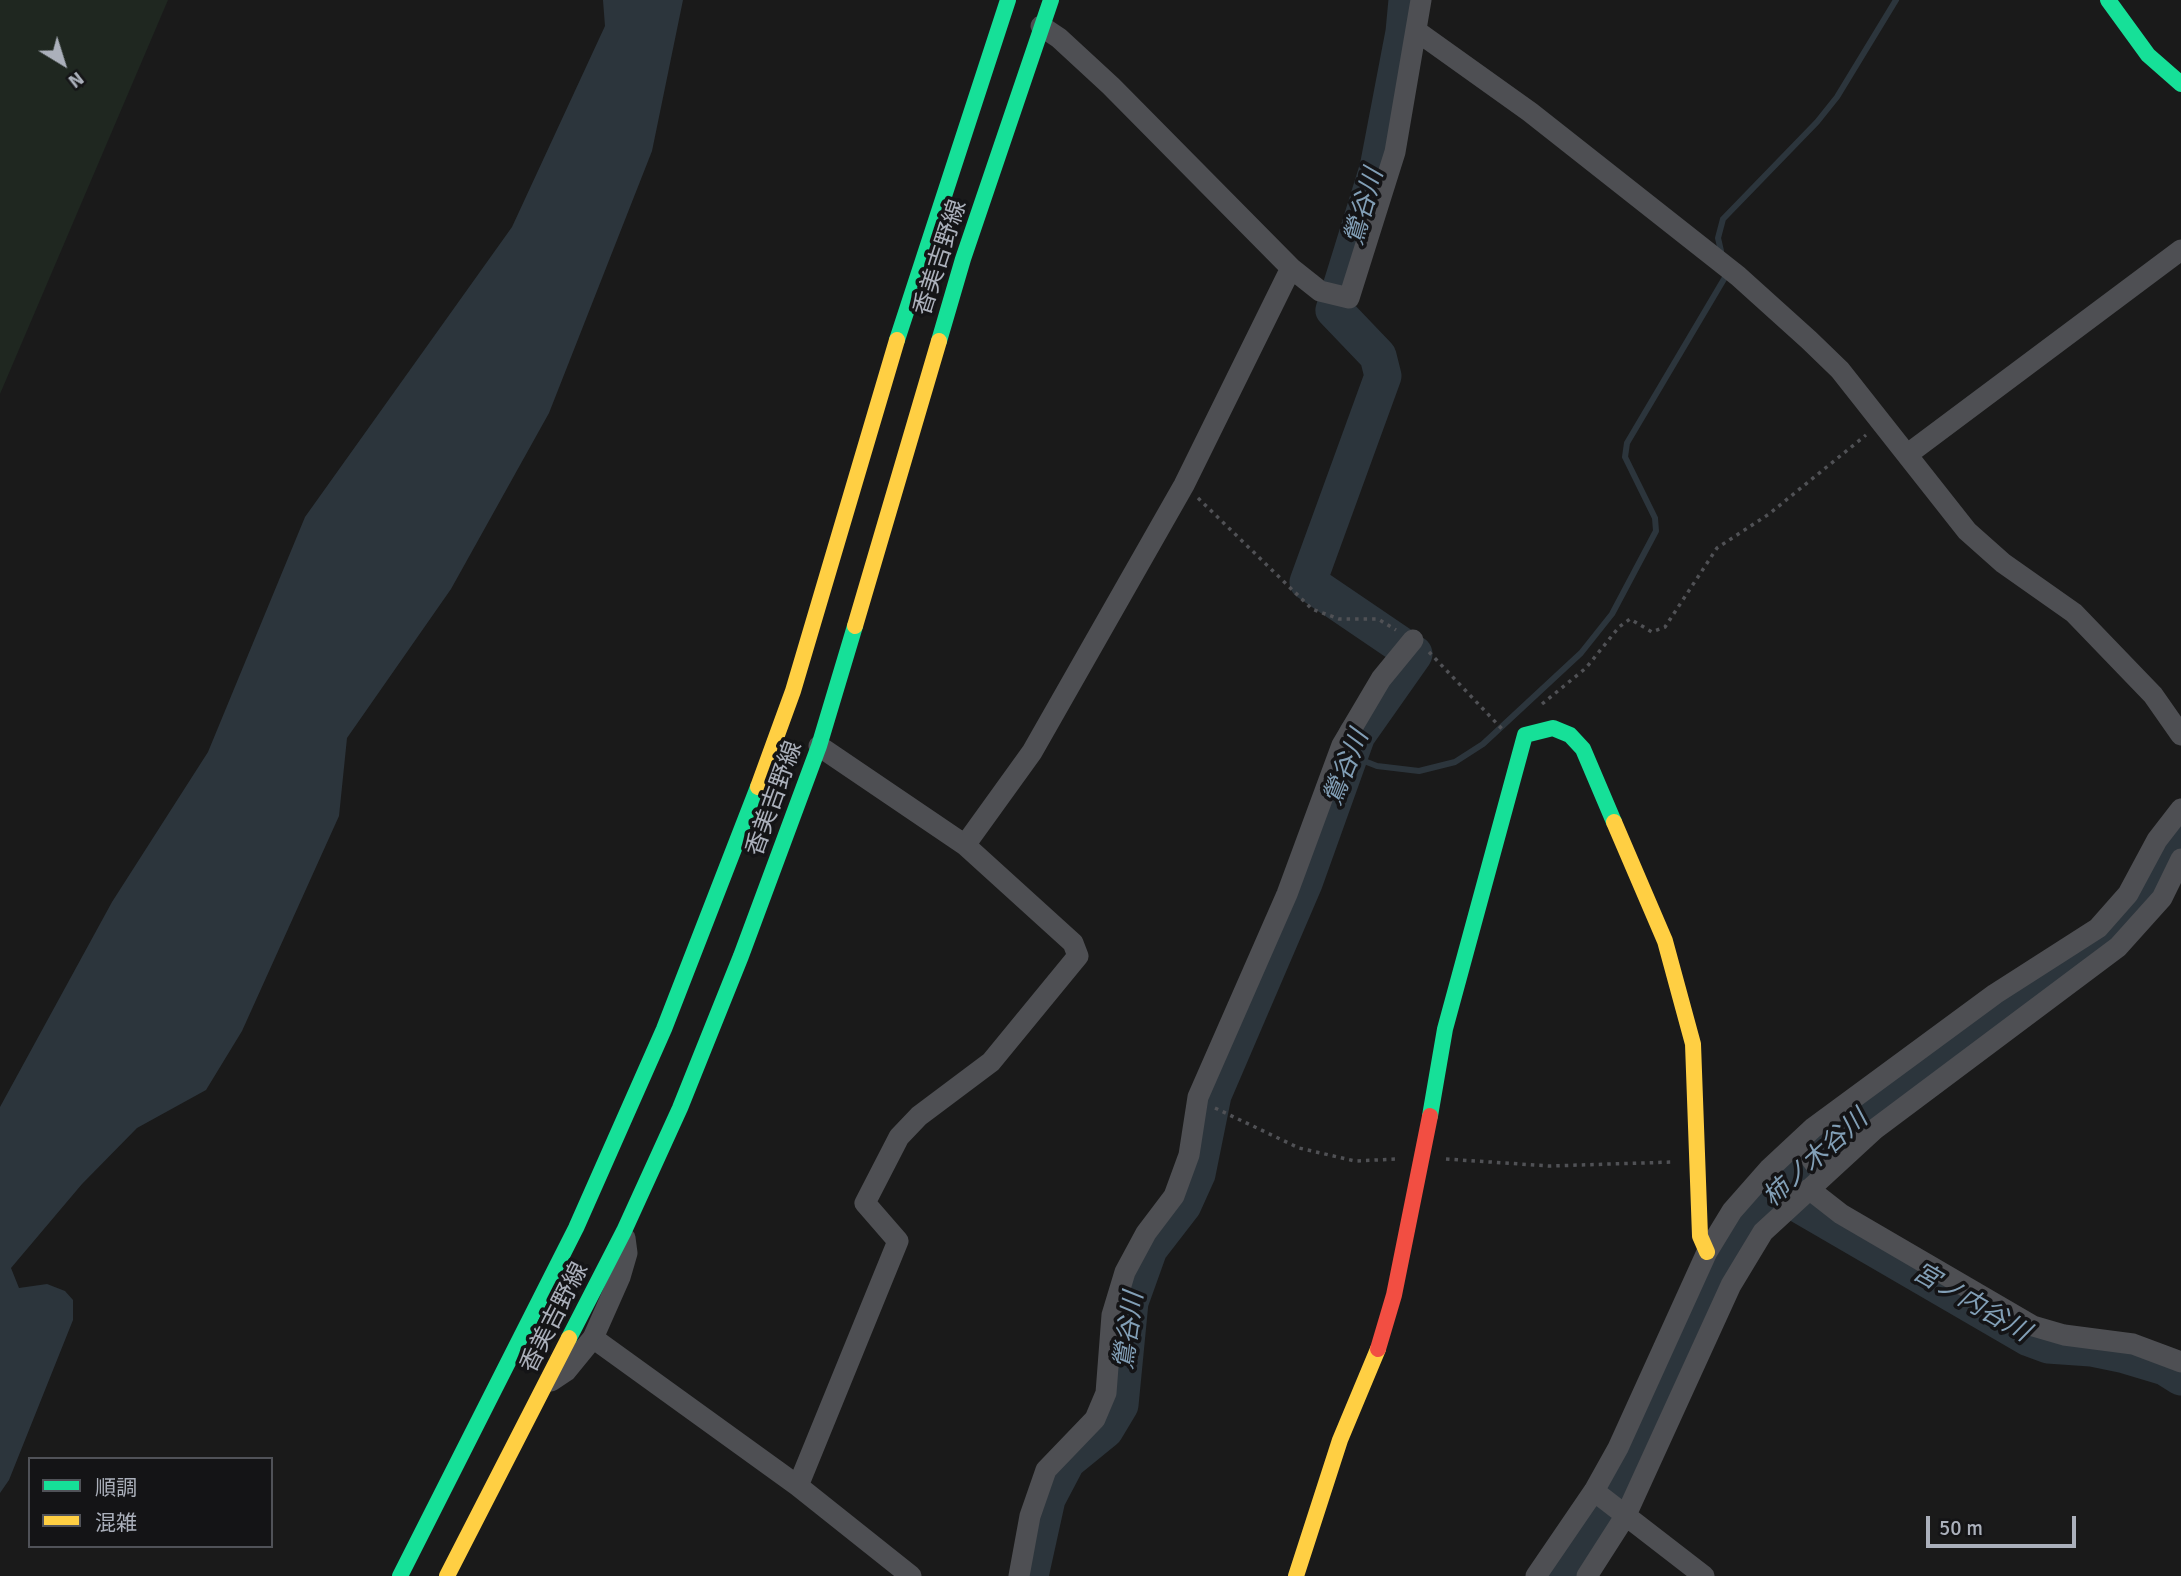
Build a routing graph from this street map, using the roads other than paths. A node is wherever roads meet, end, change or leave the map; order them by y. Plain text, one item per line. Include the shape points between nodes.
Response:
1 (1008, 0) edge
2 (1051, 0) edge
3 (1421, 0) edge
4 (2108, 0) edge
5 (1041, 26) junction
6 (1418, 32) junction
7 (2181, 84) edge
8 (2181, 250) edge
9 (1291, 268) junction
10 (1908, 454) junction
11 (1407, 647) road end
12 (2181, 735) edge
13 (819, 747) junction
14 (2181, 809) edge
15 (965, 845) junction
16 (2181, 859) edge
17 (1800, 1146) junction
18 (1808, 1187) junction
19 (624, 1231) junction
20 (1707, 1252) junction
21 (593, 1338) junction
22 (2181, 1362) edge
23 (547, 1384) junction
24 (798, 1486) junction
25 (1596, 1493) junction
26 (1623, 1512) junction
27 (472, 1530) junction
28 (400, 1576) edge
29 (447, 1576) edge
30 (463, 1576) edge
31 (911, 1576) edge
32 (1019, 1576) edge
33 (1296, 1576) edge
34 (1536, 1576) edge
35 (1587, 1576) edge
36 (1704, 1576) edge

1 - 28 street via 918,268 793,691 747,816 664,1029 576,1228
2 - 5 street, 香美吉野線
3 - 6 street
4 - 7 street via 2148,55
5 - 9 street via 1111,86
5 - 13 street, 香美吉野線 via 963,259
6 - 9 street via 1395,152 1349,298 1320,291
6 - 10 street via 1530,112 1738,276 1840,370
8 - 10 street
9 - 15 street via 1184,485 1032,752
10 - 12 street via 1967,531 2003,563 2074,613 2154,695
11 - 32 street via 1381,679 1342,745 1287,894 1198,1097 1189,1155 1174,1195 1125,1272 1112,1315 1107,1393 1095,1419 1046,1470 1030,1516
13 - 15 street
13 - 19 street, 香美吉野線 via 691,1083
14 - 17 street via 2157,840 2128,894 2098,928 1995,994
15 - 24 street via 1073,943 1078,956 991,1062 919,1116 899,1137 865,1203 898,1241
16 - 18 street via 2162,898 2118,947 1875,1129
17 - 18 street
17 - 20 street via 1769,1169 1732,1211
18 - 22 street via 1840,1214 2033,1326 2133,1344
18 - 26 street via 1763,1233 1731,1285
19 - 21 street via 627,1253
19 - 23 street, 香美吉野線
20 - 25 street
20 - 33 street via 1700,1236 1693,1044 1665,941 1583,749 1570,735 1553,728 1525,735 1445,1029 1394,1295
21 - 23 street via 566,1371
21 - 24 street
23 - 27 street, 香美吉野線
24 - 31 street
25 - 26 street
25 - 34 street
26 - 35 street
26 - 36 street
27 - 29 street, 香美吉野線
27 - 30 street

